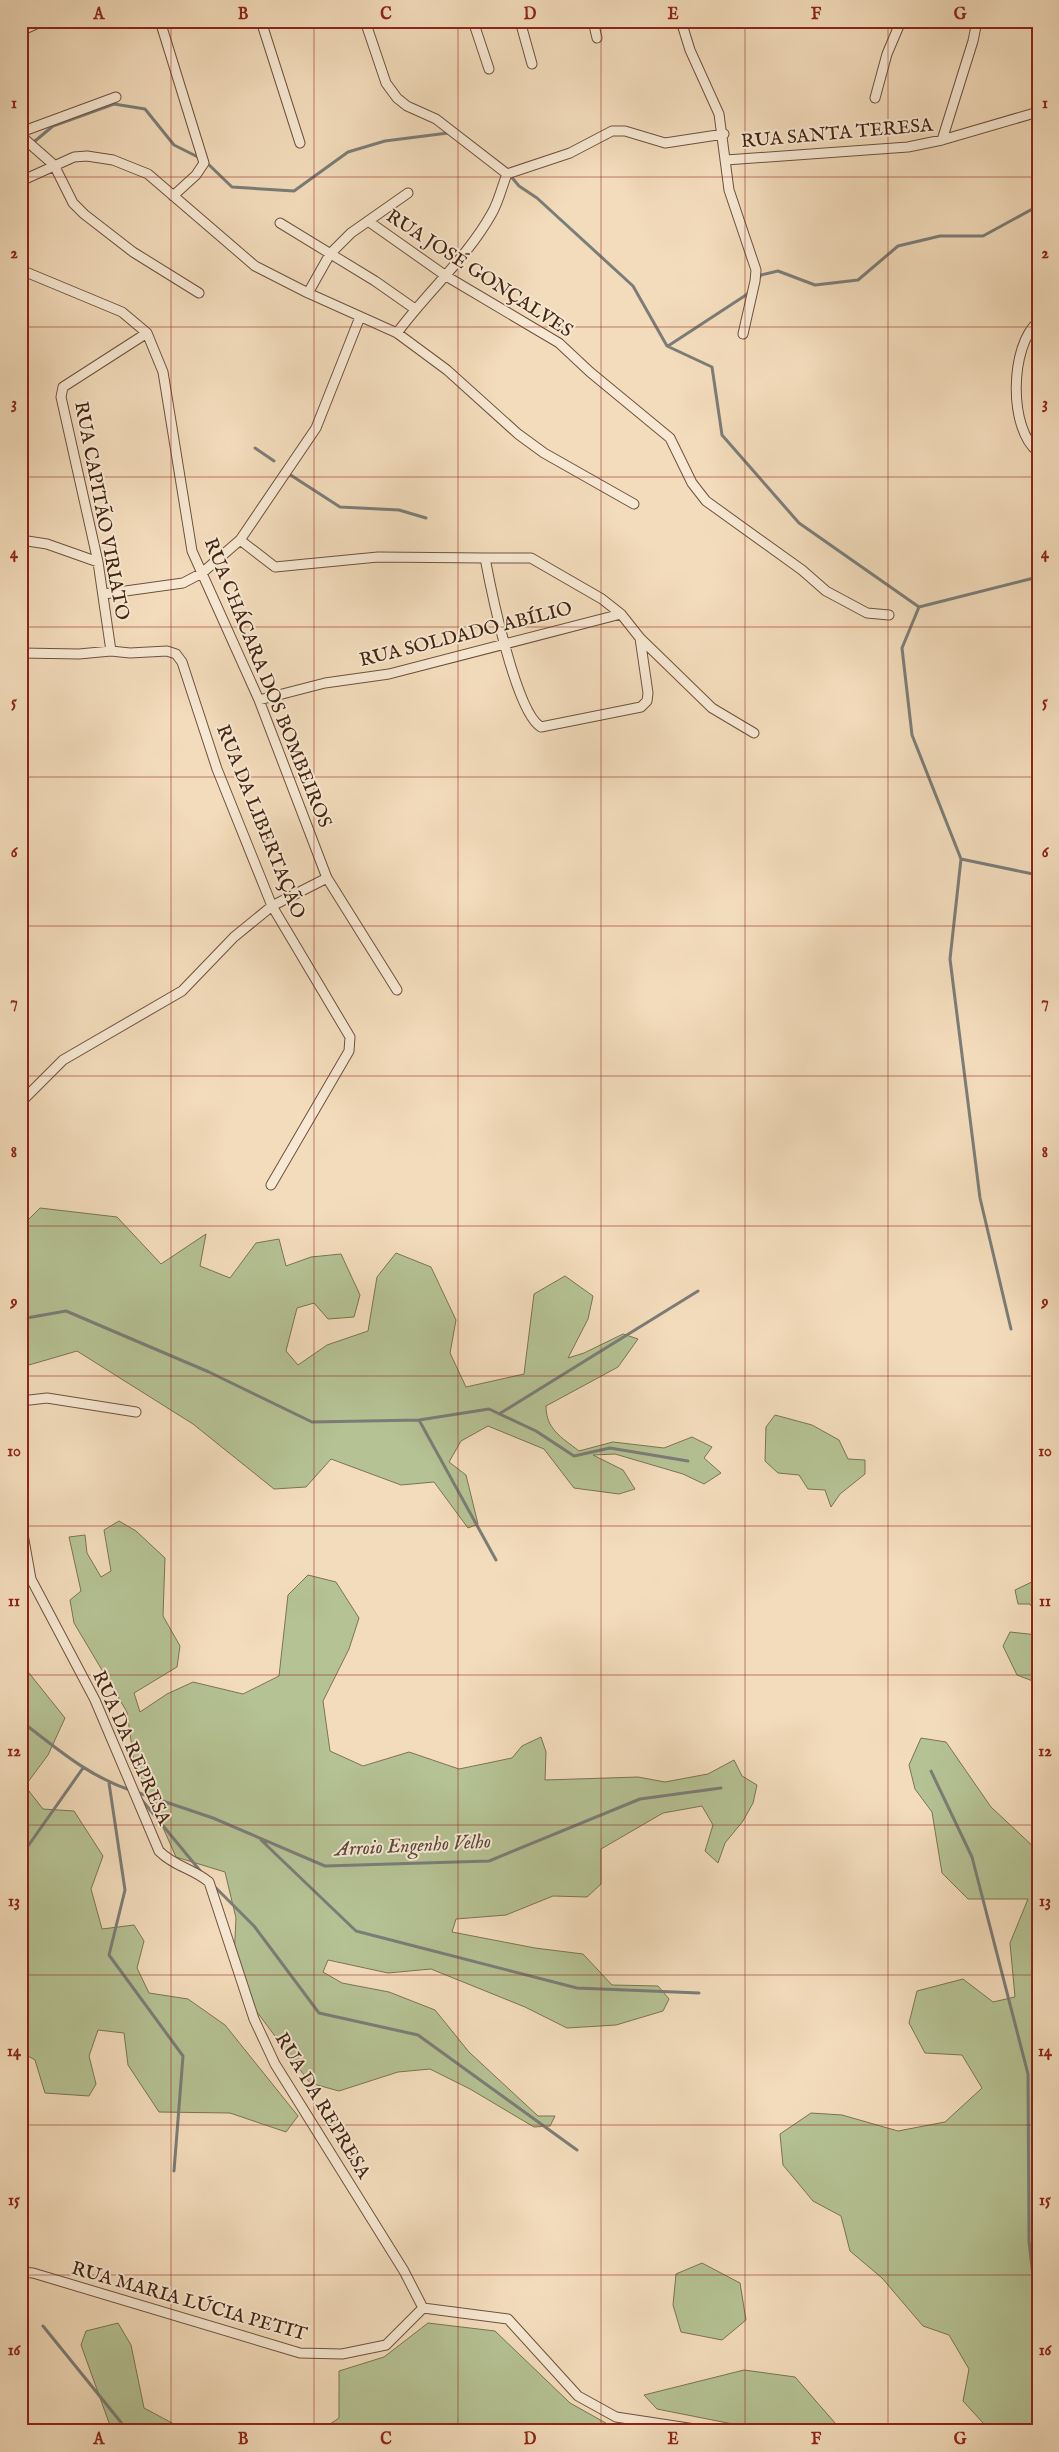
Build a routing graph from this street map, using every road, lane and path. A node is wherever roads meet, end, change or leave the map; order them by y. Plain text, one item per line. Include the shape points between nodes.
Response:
1 (49, 21) edge
2 (160, 21) edge
3 (261, 21) edge
4 (365, 21) edge
5 (473, 21) edge
6 (520, 21) edge
7 (592, 21) edge
8 (681, 21) edge
9 (901, 21) edge
10 (977, 21) edge
11 (21, 31) edge
12 (597, 38) dead end
13 (532, 64) dead end
14 (488, 69) dead end
15 (116, 97) dead end
16 (875, 98) dead end
17 (1038, 112) edge
18 (21, 132) edge
19 (724, 134) junction
20 (21, 136) edge
21 (942, 140) junction
22 (300, 143) dead end
23 (726, 160) junction
24 (54, 165) junction
25 (507, 174) junction
26 (21, 181) edge
27 (408, 193) dead end
28 (173, 196) junction
29 (368, 220) junction
30 (280, 223) dead end
31 (330, 254) junction
32 (21, 270) edge
33 (446, 276) junction
34 (199, 293) dead end
35 (308, 293) junction
36 (415, 309) junction
37 (360, 316) junction
38 (1038, 322) edge
39 (147, 333) junction
40 (397, 333) junction
41 (743, 334) dead end
42 (1038, 452) edge
43 (634, 504) dead end
44 (21, 540) edge
45 (240, 540) junction
46 (485, 558) junction
47 (98, 562) junction
48 (202, 573) junction
49 (104, 594) junction
50 (621, 614) junction
51 (889, 615) dead end
52 (640, 638) junction
53 (504, 643) junction
54 (111, 651) junction
55 (21, 652) edge
56 (259, 700) junction
57 (754, 733) dead end
58 (327, 878) junction
59 (272, 906) junction
60 (397, 990) dead end
61 (21, 1102) edge
62 (271, 1185) dead end
63 (21, 1401) edge
64 (136, 1412) dead end
65 (21, 1523) edge
66 (21, 2272) edge
67 (423, 2308) junction
68 (708, 2431) edge

1 - 11 street
2 - 28 street via 203,159 196,175
3 - 22 street
4 - 25 street via 386,83 397,98 436,119
5 - 14 street
6 - 13 street
7 - 12 street
8 - 19 street
9 - 16 street
10 - 21 street
15 - 18 street
17 - 21 street, RUA SANTA TERESA
19 - 23 street
19 - 25 street, RUA SANTA TERESA via 665,143 625,131 612,131 570,153
20 - 24 street
21 - 23 street, RUA SANTA TERESA via 901,147
23 - 41 street via 729,190 756,270
24 - 26 street
24 - 28 street via 81,156 113,160 148,174
24 - 34 street via 73,203 84,214 133,252
25 - 33 street via 492,213
27 - 29 street
28 - 35 street via 255,266
29 - 31 street
29 - 33 street, RUA JOSÉ GONÇALVES
30 - 31 street
31 - 35 street
31 - 36 street via 375,280
32 - 39 street, RUA CHÁCARA DOS BOMBEIROS via 122,312
33 - 36 street
33 - 51 street, RUA JOSÉ GONÇALVES via 559,343 670,438 692,483 706,501 826,591 867,613
35 - 37 street
36 - 40 street
37 - 40 street
37 - 45 street via 316,428
38 - 42 street via 1026,337 1015,391 1026,436
39 - 47 street, RUA CAPITÃO VIRIATO via 63,387 61,396
39 - 48 street, RUA CHÁCARA DOS BOMBEIROS via 164,372 192,551
40 - 43 street via 447,370 544,453
44 - 47 street via 47,544
45 - 46 street via 275,567 378,557
45 - 48 street
46 - 50 street via 531,558 541,562
46 - 53 street
47 - 49 street, RUA CAPITÃO VIRIATO
48 - 49 street via 183,583
48 - 56 street, RUA CHÁCARA DOS BOMBEIROS
49 - 54 street, RUA CAPITÃO VIRIATO
50 - 52 street
50 - 53 street, RUA SOLDADO ABÍLIO
52 - 53 street via 648,693 648,701 641,708 541,727 534,724 523,700
52 - 57 street via 712,708
53 - 56 street, RUA SOLDADO ABÍLIO via 389,674 325,683
54 - 55 street, RUA DA LIBERTAÇÃO via 79,654
54 - 59 street, RUA DA LIBERTAÇÃO via 168,651 176,654 182,662 217,769
56 - 58 street, RUA CHÁCARA DOS BOMBEIROS
58 - 59 street
58 - 60 street, RUA CHÁCARA DOS BOMBEIROS
59 - 61 street via 234,937 182,991 63,1060
59 - 62 street, RUA DA LIBERTAÇÃO via 350,1037 349,1051
63 - 64 street via 47,1398
65 - 67 street, RUA DA REPRESA via 31,1579 95,1700 159,1851 171,1862 200,1874 209,1882 254,2019 274,2064 404,2271
66 - 67 street, RUA MARIA LÚCIA PETIT via 300,2353 342,2354 386,2345
67 - 68 street via 508,2319 578,2396 616,2417

